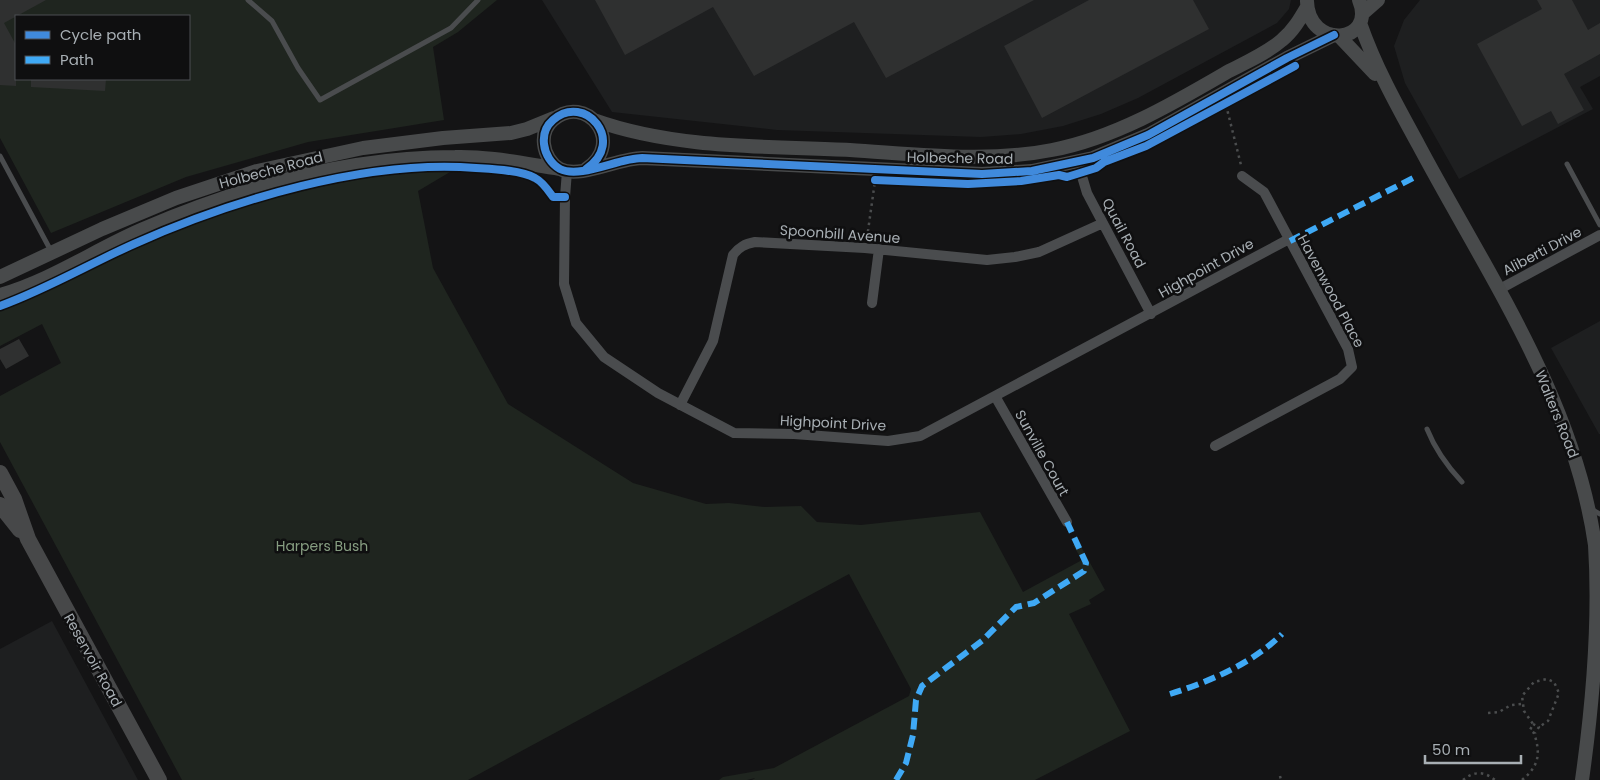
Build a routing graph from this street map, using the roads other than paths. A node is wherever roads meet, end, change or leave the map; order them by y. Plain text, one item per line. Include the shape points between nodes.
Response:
1 (248, 0) edge
2 (478, 0) edge
3 (1378, 0) edge
4 (1307, 4) edge
5 (1360, 12) edge
6 (1337, 36) junction
7 (1384, 83) junction
8 (557, 116) junction
9 (594, 120) junction
10 (0, 156) edge
11 (1078, 163) junction
12 (1567, 164) dead end
13 (586, 169) junction
14 (564, 170) junction
15 (1242, 176) road end
16 (1103, 223) junction
17 (1600, 225) edge
18 (1600, 235) edge
19 (1289, 239) junction
20 (879, 249) junction
21 (52, 253) junction
22 (0, 277) edge
23 (1498, 290) junction
24 (0, 295) edge
25 (872, 303) dead end
26 (1151, 314) junction
27 (995, 396) junction
28 (680, 405) junction
29 (1427, 429) dead end
30 (1215, 446) dead end
31 (0, 473) edge
32 (1462, 482) dead end
33 (0, 505) edge
34 (1594, 511) edge
35 (1067, 522) dead end
36 (28, 539) junction
37 (159, 780) edge
38 (1582, 780) edge

1 - 2 lane via 272,21 320,100 451,28
3 - 5 street
4 - 6 street, Walters Road via 1319,29
4 - 9 street, Holbeche Road via 1293,28 1276,45 1136,121 1072,146 1052,150 996,155 937,155 730,144 652,136
5 - 6 street, Holbeche Road via 1355,30
5 - 7 street, Walters Road
6 - 7 street, Walters Road
6 - 11 street, Holbeche Road via 1148,134
7 - 23 street, Walters Road
8 - 9 street via 577,112
8 - 14 street via 546,131 544,140 548,157
8 - 21 street, Holbeche Road via 511,133 363,148 257,171 176,198
9 - 13 street via 600,128 603,146 600,156
10 - 21 lane
11 - 13 street, Holbeche Road via 982,174 642,158
11 - 16 street, Quail Road via 1087,192
12 - 17 lane
13 - 14 street
14 - 24 street, Holbeche Road via 456,156 399,159 293,179 192,209 113,243 36,282
14 - 28 street, Highpoint Drive via 564,284 576,323 604,357
15 - 19 street, Havenwood Place via 1264,192
16 - 20 street, Spoonbill Avenue via 1055,246 1001,259
16 - 26 street, Quail Road
18 - 23 street, Aliberti Drive
19 - 26 street, Highpoint Drive
19 - 30 street, Havenwood Place via 1348,350 1352,367 1340,379
20 - 25 street
20 - 28 street, Spoonbill Avenue via 755,242 738,248 730,264 713,341
21 - 22 street, Holbeche Road
23 - 34 street, Walters Road via 1561,418
26 - 27 street, Highpoint Drive
27 - 28 street, Highpoint Drive via 920,436 888,441 734,433
27 - 35 street, Sunville Court
29 - 32 lane via 1449,469
31 - 36 main road, Reservoir Road via 14,499
33 - 36 main road, Reservoir Road
34 - 38 street, Walters Road via 1599,593 1598,653 1593,717
36 - 37 main road, Reservoir Road

